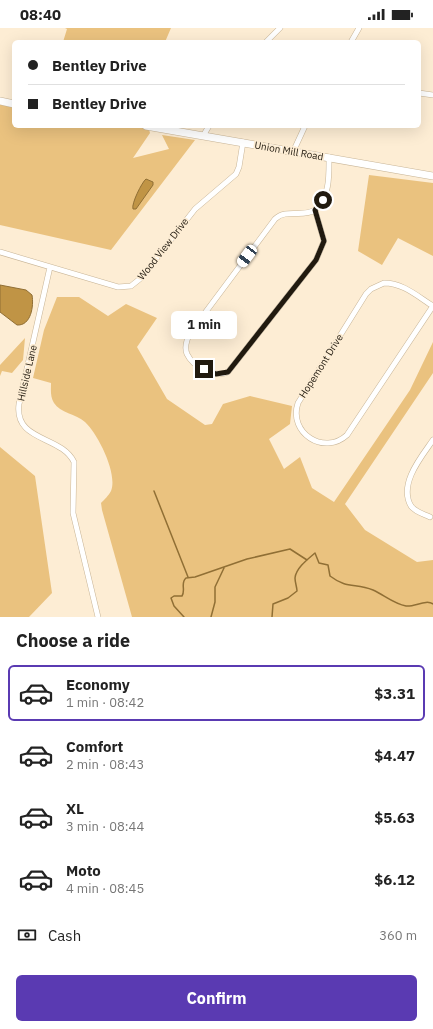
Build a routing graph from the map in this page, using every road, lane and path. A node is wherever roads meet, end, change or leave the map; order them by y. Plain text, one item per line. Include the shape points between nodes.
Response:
1 (280, 28) edge
2 (359, 28) edge
3 (268, 40) edge
4 (352, 40) edge
5 (421, 93) edge
6 (433, 95) edge
7 (0, 101) edge
8 (12, 104) edge
9 (157, 128) edge
10 (208, 128) edge
11 (304, 128) edge
12 (203, 136) junction
13 (244, 142) junction
14 (293, 152) junction
15 (329, 158) junction
16 (433, 176) edge
17 (315, 210) junction
18 (0, 252) edge
19 (50, 267) junction
20 (433, 306) edge
21 (433, 440) edge
22 (430, 516) dead end
23 (98, 617) edge

1 - 3 street
2 - 4 street
5 - 6 street
7 - 8 street
9 - 12 street, Union Mill Road
10 - 12 street
11 - 14 street
12 - 13 street, Union Mill Road
13 - 14 street, Union Mill Road
13 - 19 street, Wood View Drive via 236,174 195,209 135,284 118,287
14 - 15 street, Union Mill Road
15 - 16 street, Union Mill Road
15 - 17 street via 326,192
17 - 17 street via 324,241 321,251 228,372 221,375 212,374 193,362 186,348 190,332 275,219 285,213 309,214
18 - 19 street, Wood View Drive
19 - 23 street, Hillside Lane via 19,404 19,414 28,430 62,449 74,462 73,513
20 - 20 street, Hopemont Drive via 397,284 384,283 371,289 298,403 295,417 301,430 314,440 328,444 342,440
21 - 22 street via 413,470 408,489 411,506 416,511

